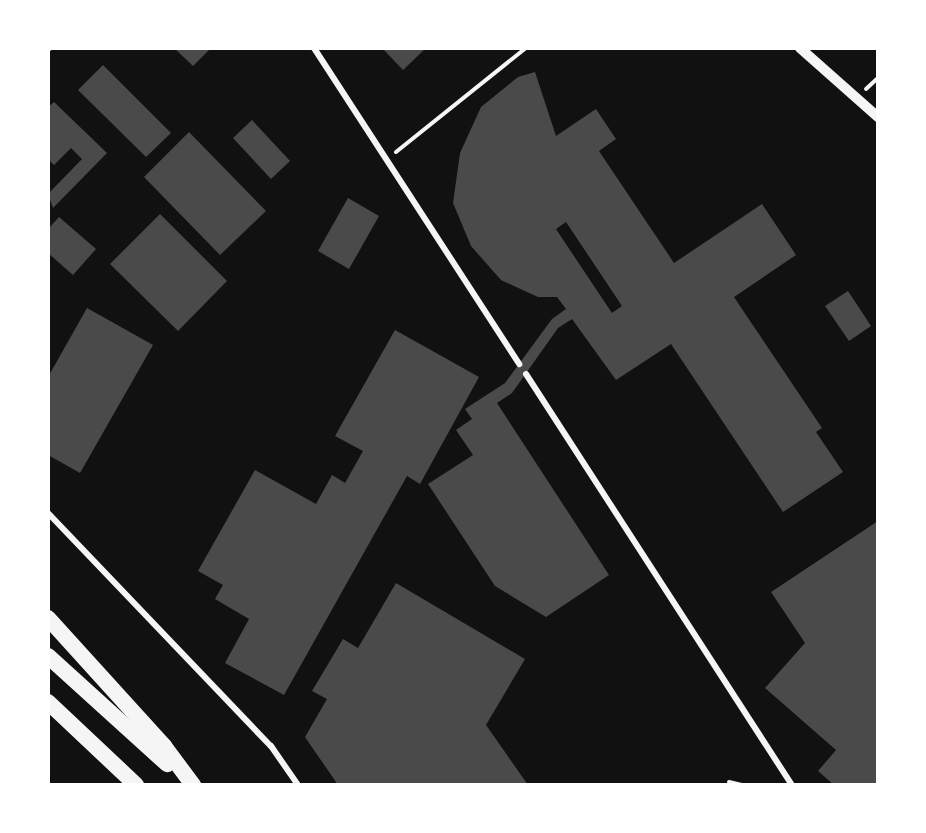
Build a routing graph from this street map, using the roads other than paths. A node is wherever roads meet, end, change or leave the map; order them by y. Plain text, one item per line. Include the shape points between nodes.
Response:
1 (314, 48) edge
2 (800, 48) edge
3 (878, 117) edge
4 (519, 364) dead end
5 (526, 374) dead end
6 (48, 513) edge
7 (48, 618) edge
8 (48, 656) edge
9 (48, 702) edge
10 (136, 785) edge
11 (191, 785) edge
12 (298, 785) edge
13 (792, 785) edge

1 - 4 street
2 - 3 street
5 - 13 street
6 - 12 street via 271,746
7 - 11 highway via 164,746
8 - 11 highway
9 - 10 highway

